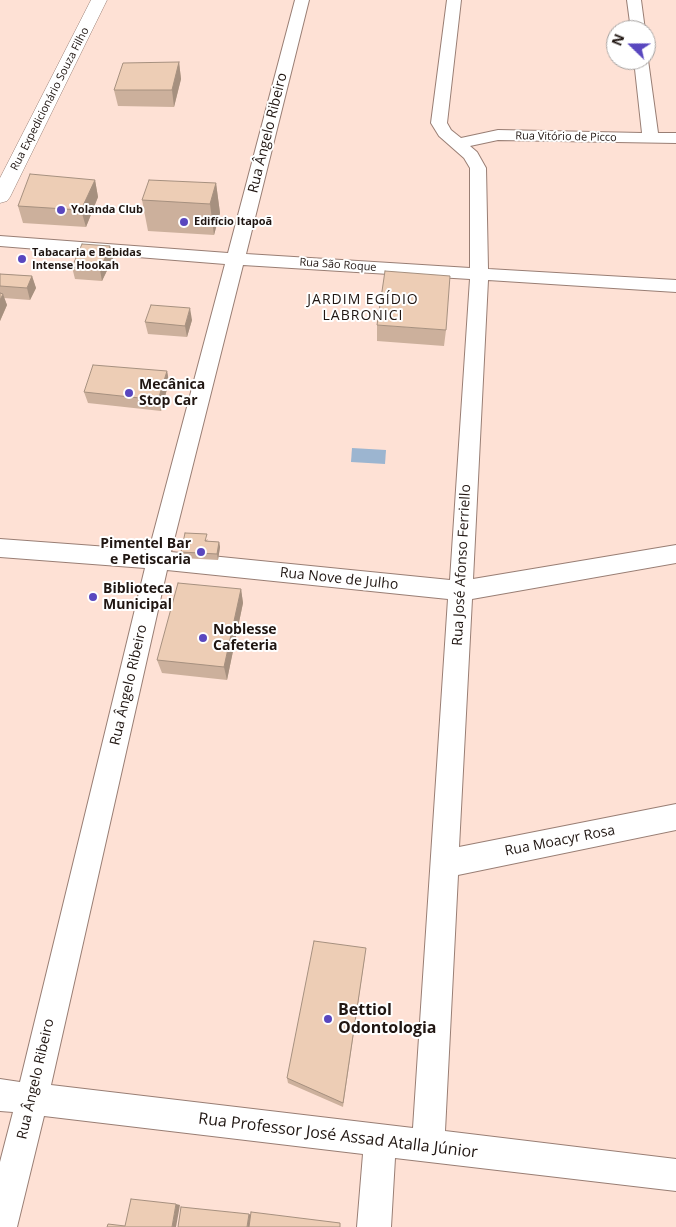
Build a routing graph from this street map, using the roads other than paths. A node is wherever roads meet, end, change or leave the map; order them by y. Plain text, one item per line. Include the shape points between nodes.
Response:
1 (100, 0) edge
2 (302, 0) edge
3 (454, 0) edge
4 (634, 0) edge
5 (637, 20) edge
6 (642, 70) edge
7 (651, 138) junction
8 (676, 138) edge
9 (457, 144) junction
10 (0, 197) edge
11 (0, 241) edge
12 (236, 258) junction
13 (479, 274) junction
14 (676, 286) edge
15 (0, 548) edge
16 (676, 554) edge
17 (158, 560) junction
18 (460, 591) junction
19 (676, 817) edge
20 (445, 864) junction
21 (0, 1095) edge
22 (32, 1099) junction
23 (380, 1141) junction
24 (428, 1147) junction
25 (676, 1175) edge
26 (0, 1227) edge
27 (374, 1227) edge

1 - 10 main road, Rua Expedicionário Souza Filho
2 - 12 street, Rua Ângelo Ribeiro
3 - 9 street, Rua José Afonso Ferriello via 439,123 445,134
4 - 5 street
6 - 7 street
7 - 8 street, Rua Vitório de Picco
7 - 9 street, Rua Vitório de Picco via 498,135
9 - 13 street, Rua José Afonso Ferriello via 471,155 478,168
11 - 12 street, Rua São Roque
12 - 13 street, Rua São Roque
12 - 17 street, Rua Ângelo Ribeiro
13 - 14 street, Rua São Roque
13 - 18 street, Rua José Afonso Ferriello
15 - 17 street, Rua Nove de Julho
16 - 18 street, Rua Nove de Julho
17 - 18 street, Rua Nove de Julho
17 - 22 street, Rua Ângelo Ribeiro
18 - 20 street, Rua José Afonso Ferriello
19 - 20 street, Rua Moacyr Rosa
20 - 24 street, Rua José Afonso Ferriello
21 - 22 street, Rua Professor José Assad Atalla Júnior
22 - 23 street, Rua Professor José Assad Atalla Júnior
22 - 26 street, Rua Ângelo Ribeiro
23 - 24 street, Rua Professor José Assad Atalla Júnior
23 - 27 street
24 - 25 street, Rua Professor José Assad Atalla Júnior

